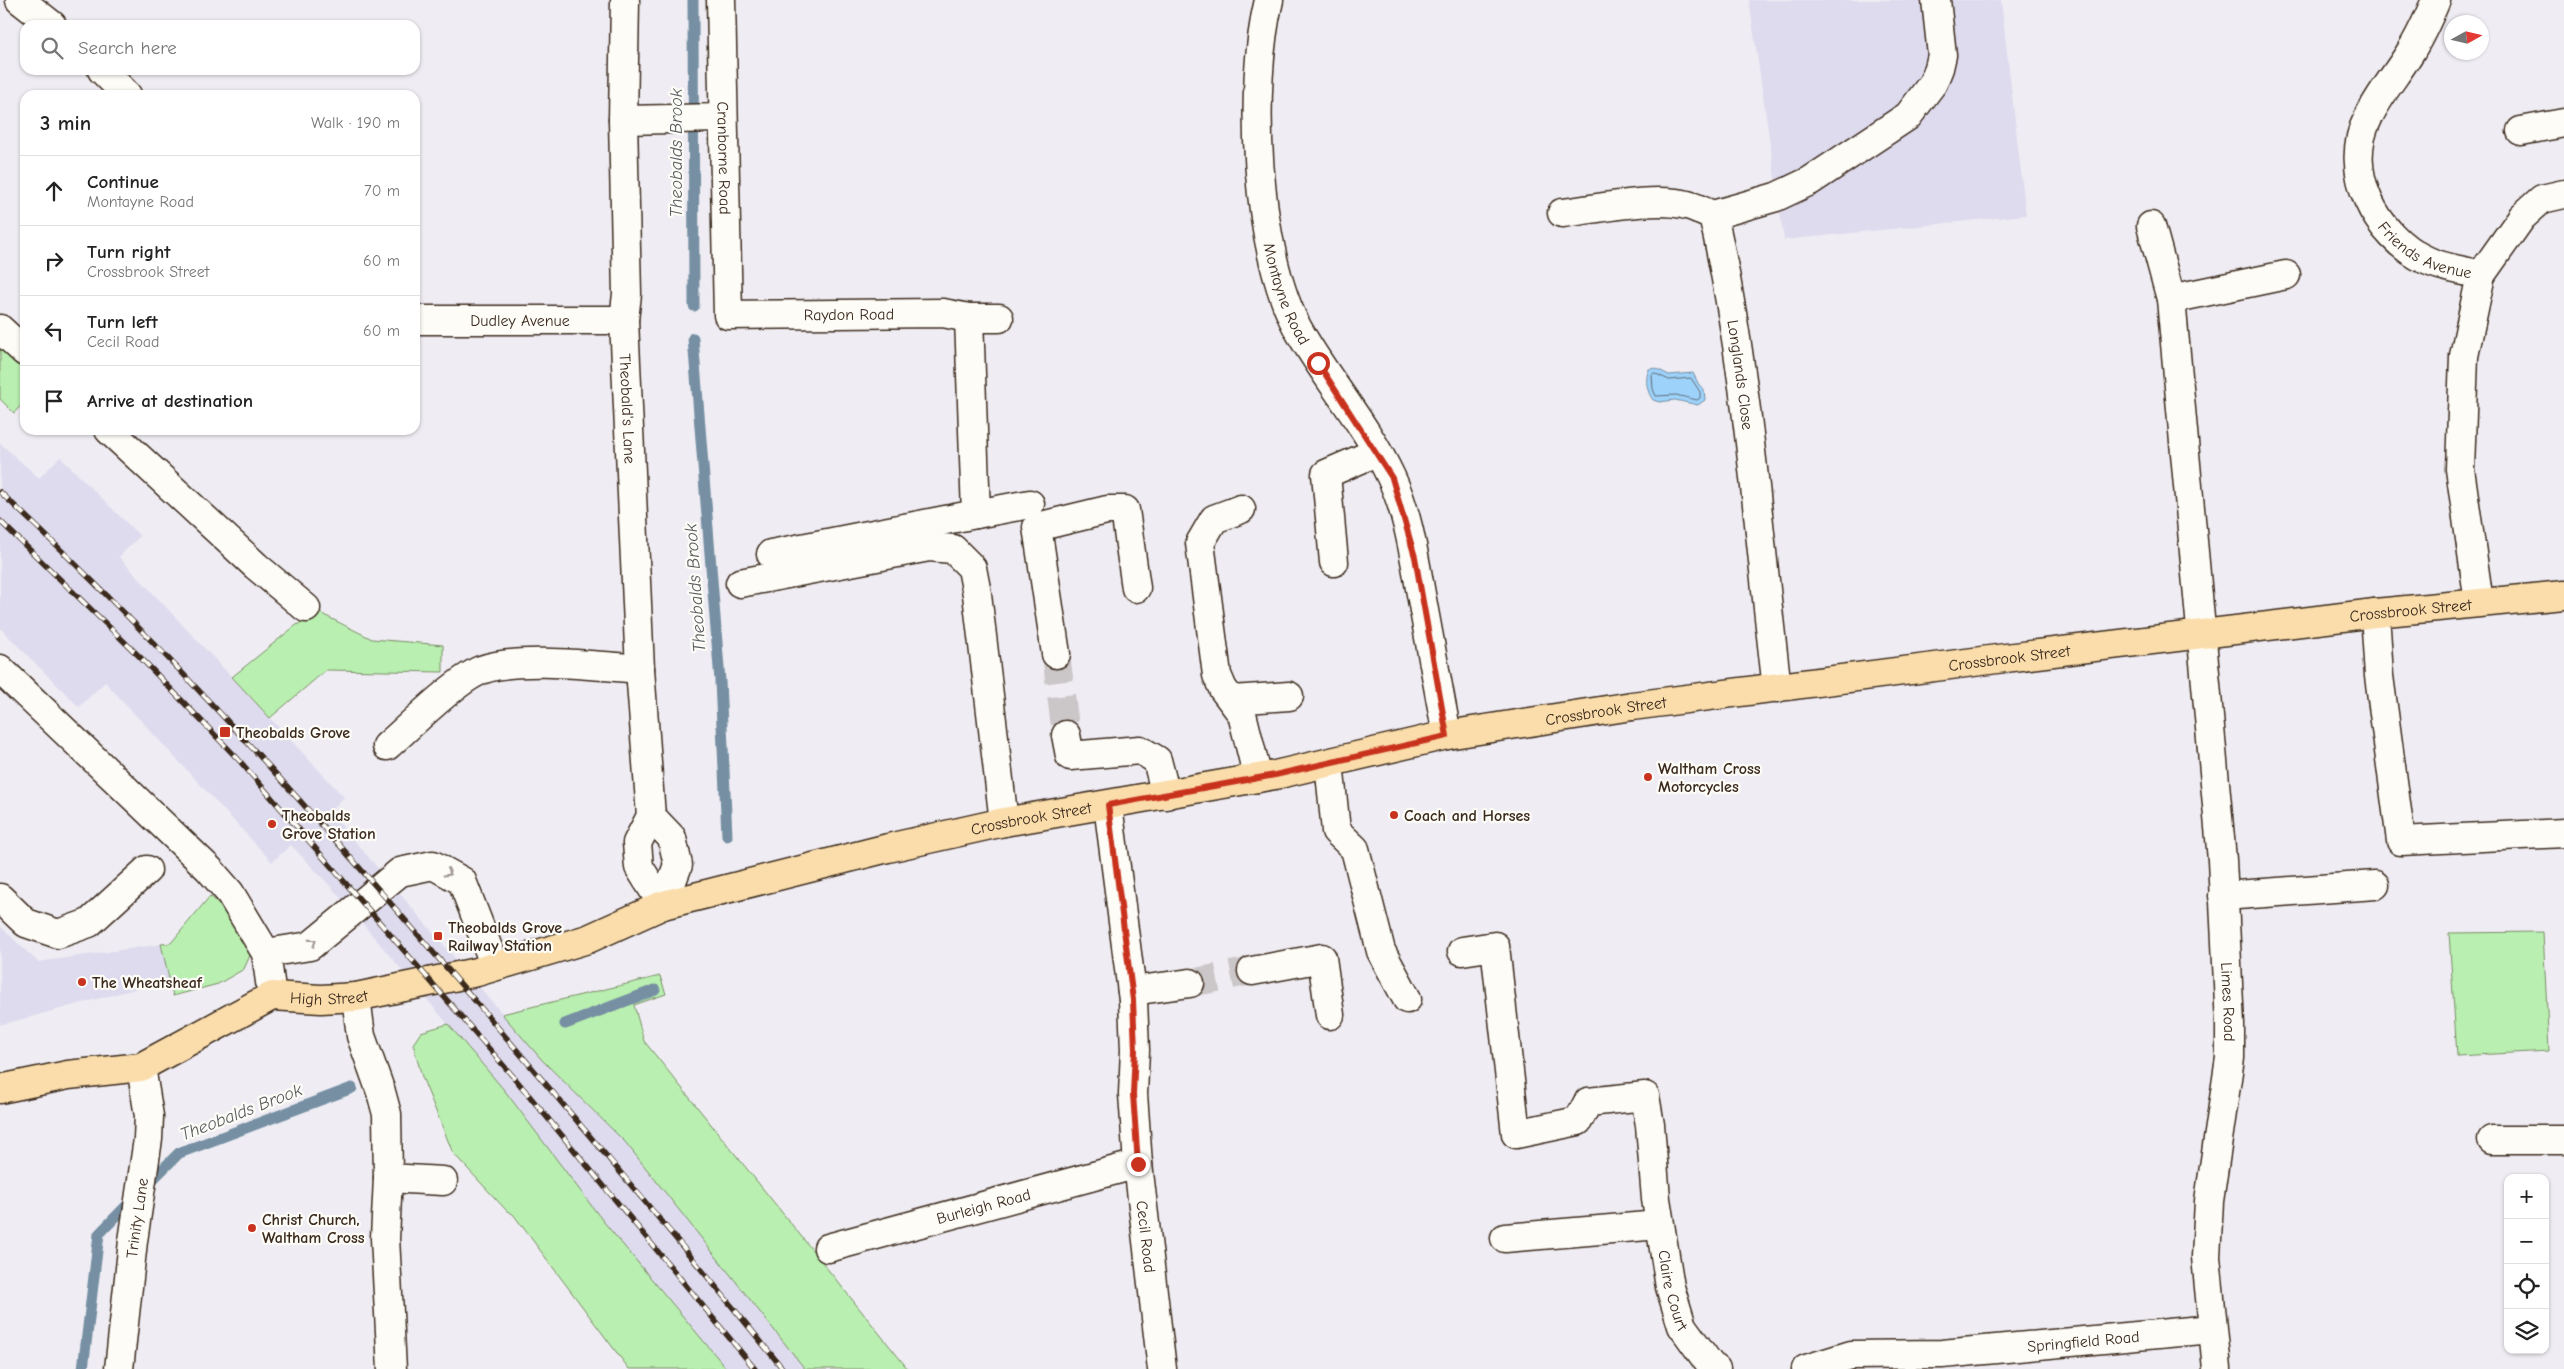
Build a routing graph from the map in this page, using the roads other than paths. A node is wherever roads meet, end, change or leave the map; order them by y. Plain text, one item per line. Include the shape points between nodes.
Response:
1 (20, 0) edge
2 (625, 0) edge
3 (721, 0) edge
4 (1269, 0) edge
5 (1936, 0) edge
6 (2436, 0) edge
7 (46, 20) edge
8 (107, 75) edge
9 (122, 90) edge
10 (714, 119) junction
11 (623, 120) junction
12 (2564, 123) edge
13 (2521, 130) dead end
14 (2564, 194) edge
15 (1562, 213) dead end
16 (1713, 215) junction
17 (2151, 226) dead end
18 (2286, 275) dead end
19 (2481, 275) junction
20 (2171, 299) junction
21 (728, 315) joint
22 (969, 318) junction
23 (999, 318) dead end
24 (420, 320) edge
25 (624, 320) junction
26 (0, 329) edge
27 (20, 347) edge
28 (114, 435) edge
29 (1377, 452) junction
30 (1030, 504) dead end
31 (1241, 508) dead end
32 (976, 514) junction
33 (771, 554) dead end
34 (1334, 562) dead end
35 (740, 584) dead end
36 (1136, 588) dead end
37 (2564, 595) edge
38 (2479, 602) junction
39 (306, 608) dead end
40 (2375, 613) junction
41 (2202, 634) junction
42 (1056, 654) tunnel mouth
43 (640, 668) junction
44 (0, 669) edge
45 (1776, 688) junction
46 (1289, 696) dead end
47 (1232, 700) junction
48 (1066, 735) tunnel mouth
49 (1447, 736) junction
50 (387, 746) dead end
51 (1329, 763) junction
52 (1258, 778) junction
53 (1166, 795) junction
54 (1108, 805) junction
55 (651, 816) junction
56 (1004, 822) junction
57 (2564, 832) edge
58 (147, 870) dead end
59 (2375, 885) dead end
60 (2224, 896) junction
61 (0, 898) edge
62 (663, 905) junction
63 (1462, 951) dead end
64 (266, 953) junction
65 (495, 966) junction
66 (1252, 971) tunnel mouth
67 (1190, 983) tunnel mouth
68 (1132, 991) junction
69 (272, 996) junction
70 (356, 997) junction
71 (1407, 999) dead end
72 (1330, 1015) dead end
73 (141, 1067) junction
74 (0, 1089) edge
75 (2492, 1140) dead end
76 (2564, 1140) edge
77 (1138, 1164) junction
78 (388, 1178) junction
79 (443, 1181) dead end
80 (1658, 1212) junction
81 (1505, 1238) dead end
82 (828, 1248) dead end
83 (2212, 1329) junction
84 (119, 1369) edge
85 (392, 1369) edge
86 (1162, 1369) edge
87 (1716, 1369) edge
88 (1806, 1369) edge
89 (2217, 1369) edge

1 - 7 street
2 - 11 street, Theobald's Lane
3 - 10 street, Cranborne Road
4 - 29 street, Montayne Road via 1260,70 1259,125 1264,209 1272,260 1282,294 1297,327
5 - 16 street via 1942,55 1939,68 1933,83 1908,116 1810,181 1776,197
6 - 19 street, Friends Avenue via 2424,29 2367,119 2359,153 2360,172 2372,210 2394,238 2426,261
8 - 9 street
10 - 11 street
10 - 21 street, Cranborne Road
11 - 25 street, Theobald's Lane via 627,294
12 - 13 street
14 - 19 street via 2542,199 2522,217
15 - 16 street via 1674,203 1687,204
16 - 45 street, Longlands Close via 1727,278
17 - 20 street, Limes Road
18 - 20 street
19 - 38 street, Friends Avenue via 2464,356 2460,469
20 - 41 street, Limes Road
21 - 22 street, Raydon Road via 943,313
22 - 23 street, Raydon Road
22 - 32 street
24 - 25 street, Dudley Avenue
25 - 43 street, Theobald's Lane
26 - 27 street
28 - 39 street
29 - 34 street via 1326,474
29 - 49 street, Montayne Road via 1392,478 1415,557
30 - 32 street
31 - 47 street via 1214,519 1200,543 1217,674
32 - 33 street
35 - 56 street via 929,547 953,549 972,568 977,594
36 - 42 street via 1125,510 1107,510 1036,527
37 - 38 main road, Crossbrook Street
38 - 40 main road, Crossbrook Street
40 - 41 main road, Crossbrook Street
40 - 57 street via 2378,676 2401,841
41 - 45 main road, Crossbrook Street
41 - 60 street, Limes Road
43 - 50 street via 505,664 480,670
43 - 55 street, Theobald's Lane
44 - 64 street via 209,869 230,893
45 - 49 main road, Crossbrook Street via 1632,706
46 - 47 street
47 - 52 street via 1242,714
48 - 53 street via 1070,756 1140,750 1157,760
49 - 51 main road, Crossbrook Street
51 - 52 main road, Crossbrook Street
51 - 71 street via 1336,831 1356,849 1381,951
52 - 53 main road, Crossbrook Street
53 - 54 main road, Crossbrook Street
54 - 56 main road, Crossbrook Street
54 - 68 street, Cecil Road
55 - 62 street via 637,843 640,867
55 - 62 street via 672,838 678,865
56 - 62 main road, Crossbrook Street
58 - 61 street via 89,923 58,934 26,923
59 - 60 street
60 - 83 street, Limes Road via 2230,1058 2209,1210 2206,1257
62 - 65 main road, High Street via 588,939
63 - 80 street, Claire Court via 1495,946 1516,1134 1578,1121 1588,1102 1645,1096
64 -> 65 street via 310,946 400,872 433,865 462,881
64 - 69 street
65 - 70 main road, High Street
66 - 72 street via 1322,958
67 - 68 street
68 - 77 street, Cecil Road via 1133,1094
69 - 70 main road, High Street
69 - 73 main road, High Street
70 - 78 street via 361,1036 387,1114
73 - 74 main road, High Street via 68,1075
73 - 84 street, Trinity Lane via 149,1116
75 - 76 street
77 - 82 street, Burleigh Road
77 - 86 street, Cecil Road
78 - 79 street
78 - 85 street via 385,1238
80 - 81 street
80 - 87 street, Claire Court via 1670,1287 1682,1326
83 - 88 street, Springfield Road via 1951,1353 1851,1355
83 - 89 street, Limes Road

